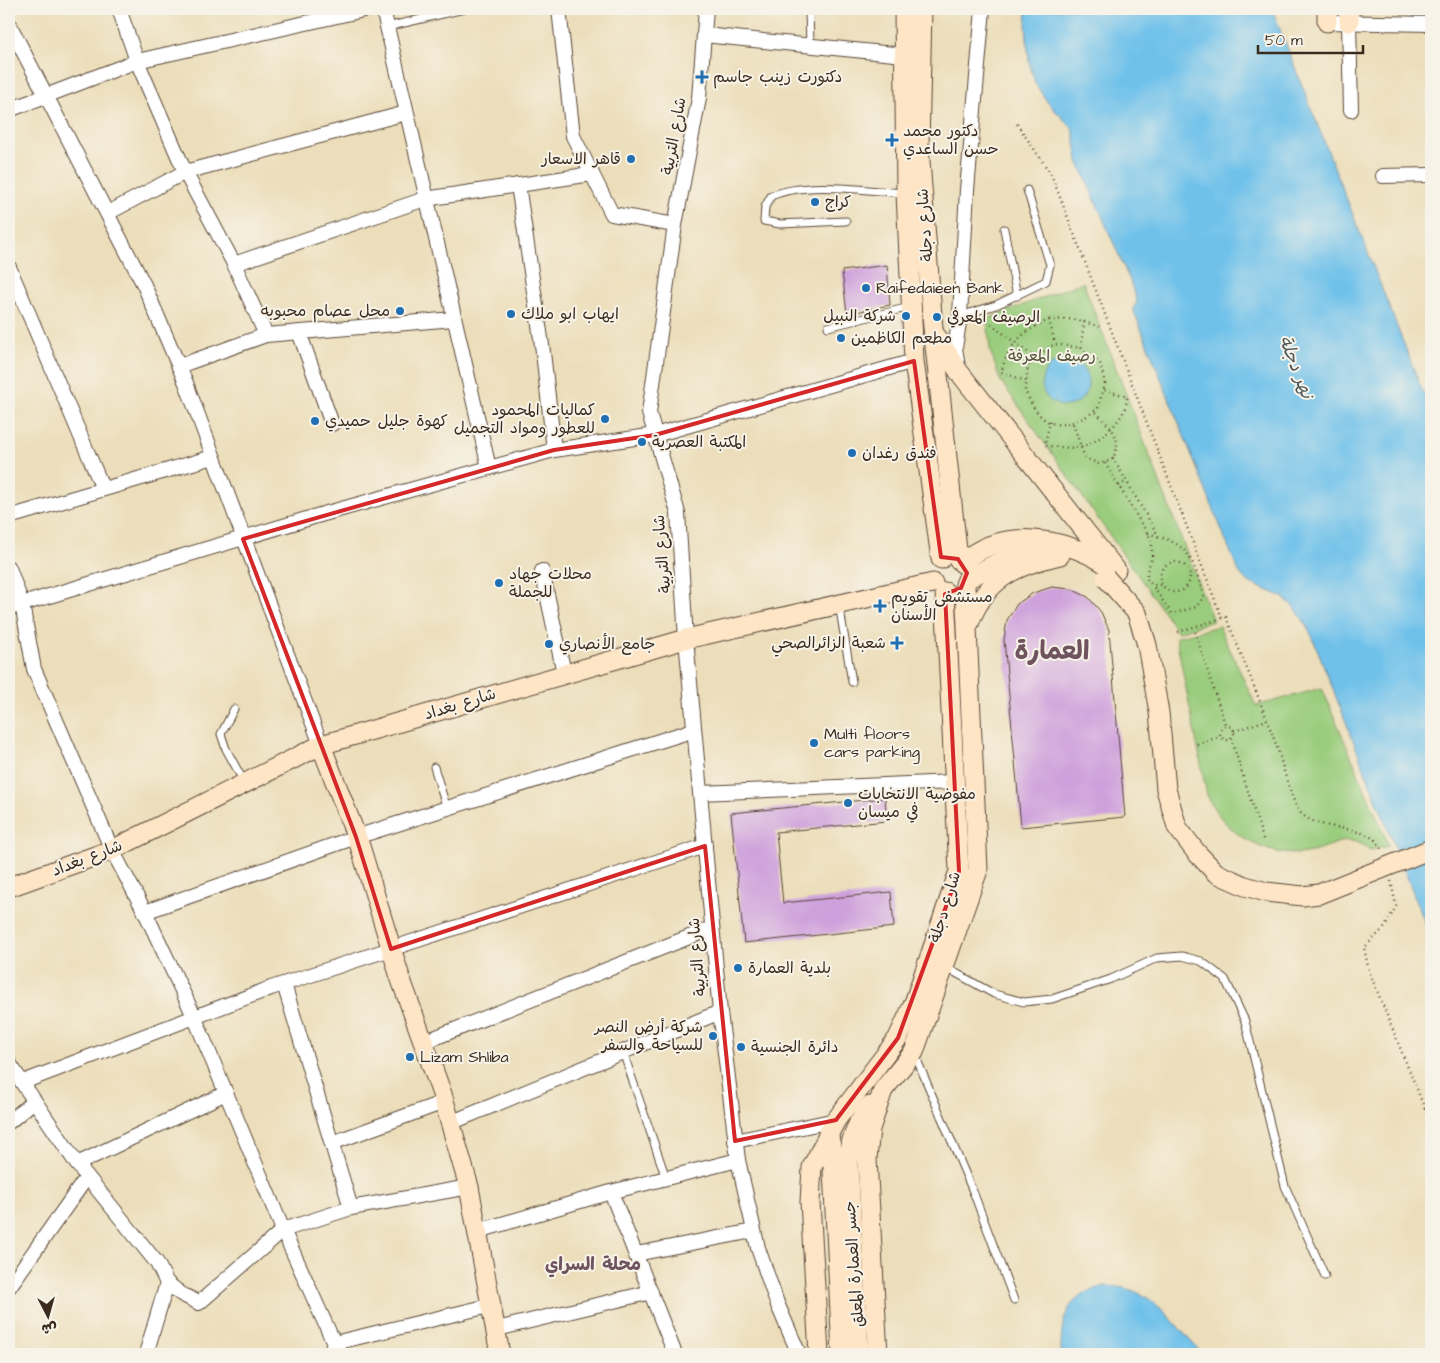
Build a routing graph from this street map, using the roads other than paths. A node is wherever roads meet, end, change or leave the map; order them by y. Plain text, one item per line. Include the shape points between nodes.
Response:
1 (119, 9) edge
2 (368, 9) edge
3 (383, 9) edge
4 (464, 9) edge
5 (560, 9) edge
6 (706, 9) edge
7 (809, 9) edge
8 (904, 9) edge
9 (922, 9) edge
10 (983, 9) edge
11 (1349, 15) edge
12 (1327, 16) edge
13 (9, 24) edge
14 (1431, 24) edge
15 (387, 27) junction
16 (704, 35) junction
17 (810, 46) junction
18 (904, 55) junction
19 (137, 61) junction
20 (45, 94) junction
21 (9, 110) edge
22 (1351, 110) dead end
23 (406, 113) junction
24 (185, 172) junction
25 (592, 174) junction
26 (1431, 175) edge
27 (1383, 176) dead end
28 (518, 185) junction
29 (1027, 190) dead end
30 (906, 193) junction
31 (425, 199) junction
32 (108, 214) junction
33 (846, 221) dead end
34 (675, 225) junction
35 (1004, 228) dead end
36 (234, 264) junction
37 (9, 266) edge
38 (1017, 296) junction
39 (912, 307) junction
40 (960, 316) junction
41 (454, 319) junction
42 (828, 327) dead end
43 (933, 328) junction
44 (299, 332) junction
45 (266, 335) junction
46 (914, 360) junction
47 (179, 366) junction
48 (959, 372) junction
49 (332, 424) dead end
50 (655, 435) junction
51 (554, 450) junction
52 (213, 457) junction
53 (489, 468) junction
54 (103, 489) junction
55 (9, 517) edge
56 (243, 539) junction
57 (1060, 555) junction
58 (9, 568) edge
59 (959, 568) junction
60 (542, 571) dead end
61 (1111, 574) junction
62 (939, 588) junction
63 (839, 604) junction
64 (15, 606) edge
65 (968, 627) junction
66 (686, 638) junction
67 (564, 673) junction
68 (852, 682) dead end
69 (234, 709) dead end
70 (694, 730) junction
71 (321, 745) junction
72 (434, 767) dead end
73 (954, 782) junction
74 (244, 783) junction
75 (700, 793) junction
76 (447, 809) junction
77 (356, 837) junction
78 (1431, 840) edge
79 (705, 846) junction
80 (1431, 849) edge
81 (112, 850) junction
82 (9, 887) edge
83 (145, 912) junction
84 (712, 928) junction
85 (391, 949) junction
86 (944, 967) junction
87 (284, 984) junction
88 (720, 1012) junction
89 (194, 1016) junction
90 (424, 1042) junction
91 (623, 1052) junction
92 (914, 1052) junction
93 (9, 1063) edge
94 (22, 1082) junction
95 (883, 1090) junction
96 (226, 1093) junction
97 (34, 1101) junction
98 (444, 1102) junction
99 (9, 1122) edge
100 (450, 1123) junction
101 (832, 1127) junction
102 (736, 1142) junction
103 (332, 1143) junction
104 (738, 1160) junction
105 (77, 1164) junction
106 (840, 1174) junction
107 (87, 1177) junction
108 (666, 1178) junction
109 (469, 1187) junction
110 (611, 1192) junction
111 (351, 1208) junction
112 (282, 1230) junction
113 (478, 1230) junction
114 (753, 1231) junction
115 (636, 1254) junction
116 (1325, 1276) dead end
117 (167, 1283) junction
118 (9, 1287) edge
119 (651, 1292) junction
120 (1014, 1300) dead end
121 (493, 1306) junction
122 (497, 1329) junction
123 (332, 1349) edge
124 (146, 1354) edge
125 (500, 1354) edge
126 (675, 1354) edge
127 (799, 1354) edge
128 (819, 1354) edge
129 (842, 1354) edge
130 (859, 1354) edge
131 (878, 1354) edge

1 - 19 street
2 - 19 street
3 - 15 street
4 - 15 lane
5 - 25 street via 573,136
6 - 16 street, شارع التربية
7 - 17 lane
8 - 18 main road, شارع دجلة
9 - 43 main road, شارع دجلة via 919,148
10 - 40 street
11 - 12 street
11 - 14 street
11 - 22 street
13 - 20 street
15 - 23 street
16 - 17 street
16 - 34 street, شارع التربية via 699,98
17 - 18 street
18 - 30 main road, شارع دجلة
19 - 20 street
19 - 24 street
20 - 21 street
20 - 32 street
23 - 24 street
23 - 31 street
24 - 32 street
24 - 36 street
25 - 28 street
25 - 34 street via 612,214
26 - 27 street
28 - 31 street
28 - 51 street
29 - 38 lane via 1050,265 1046,281
30 - 33 lane via 812,188 784,190 771,196 765,207 764,221 780,224
30 - 39 main road, شارع دجلة
31 - 36 street
31 - 41 street
32 - 47 street via 144,285
34 - 50 street, شارع التربية via 649,414
35 - 38 lane
36 - 45 street
37 - 54 street
38 - 40 lane
39 - 42 lane
39 - 46 main road, شارع دجلة
40 - 48 street via 955,348
41 - 44 street
41 - 53 street
43 - 48 main road
43 - 59 main road, شارع دجلة
44 - 45 street
44 - 49 street
45 - 47 street
46 - 50 street
46 - 59 main road, شارع دجلة
47 - 52 street
48 - 61 main road
50 - 51 street
50 - 66 street, شارع التربية via 678,513
51 - 53 street
52 - 54 street
52 - 56 street
53 - 56 street
54 - 55 street
56 - 64 street
56 - 71 street
57 - 59 main road via 1020,551
57 - 61 main road
57 - 65 main road via 1030,562 1000,579 977,605
58 - 64 street
59 - 61 main road via 975,552 990,544 1032,540 1052,542 1090,554
59 - 62 main road, شارع بغداد via 956,592
59 - 62 main road, شارع دجلة via 933,566 931,577
59 - 65 main road, شارع دجلة
60 - 67 street
61 - 78 main road via 1148,612 1156,641 1172,768 1180,802 1190,826 1222,864 1256,878 1288,884 1314,884
61 - 80 main road, bridge via 1137,613 1146,645 1159,712 1166,789 1177,828 1216,873 1266,892 1303,896 1319,894
62 - 63 main road, شارع بغداد
62 - 73 main road, شارع دجلة
63 - 66 main road, شارع بغداد
63 - 68 lane
64 - 81 street via 34,669
65 - 86 main road, شارع دجلة via 978,870
66 - 67 main road, شارع بغداد
66 - 70 street, شارع التربية
67 - 71 main road, شارع بغداد
69 - 74 lane via 221,734
70 - 75 street, شارع التربية
70 - 76 street
71 - 74 main road, شارع بغداد
71 - 77 main road
72 - 76 lane
73 - 75 street
73 - 101 main road, شارع دجلة via 959,870 916,994 898,1038
74 - 81 main road, شارع بغداد
75 - 79 street, شارع التربية
76 - 77 street
77 - 83 street
77 - 85 main road
79 - 84 street, شارع التربية
79 - 85 street
81 - 82 main road, شارع بغداد
81 - 83 street
83 - 89 street
84 - 88 street, شارع التربية
84 - 90 street
85 - 87 street
85 - 90 main road
86 - 92 main road, شارع دجلة
86 - 116 lane via 994,994 1024,1002 1052,1000 1157,958 1182,956 1201,961 1224,979 1245,1021 1285,1186
87 - 89 street
87 - 103 street
88 - 91 street
88 - 102 street, شارع التربية
89 - 94 street
89 - 96 street
90 - 98 main road
91 - 100 street
91 - 108 lane
92 - 95 main road, شارع دجلة
92 - 120 lane via 974,1194
93 - 94 street
94 - 97 street
95 - 106 main road, شارع دجلة via 855,1130
95 - 131 main road, شارع دجلة via 867,1143
96 - 105 street
96 - 112 street
97 - 99 street
97 - 105 street
98 - 100 main road
98 - 103 street
100 - 109 main road
101 - 102 street
101 - 106 main road via 832,1150
101 - 128 main road, شارع دجلة via 812,1167 810,1182
102 - 104 street, شارع التربية
103 - 111 street
104 - 108 street
104 - 114 street, شارع التربية
105 - 107 street
106 - 129 main road
106 - 130 main road, جسر العمارة المعلق
107 - 117 street via 157,1263
107 - 118 street
108 - 110 street
109 - 111 street
109 - 113 main road
110 - 113 street
110 - 115 street
111 - 112 street
112 - 117 street via 199,1303
112 - 123 street
113 - 121 main road
114 - 115 street
114 - 127 street, شارع التربية via 776,1302
115 - 119 street
117 - 124 street
119 - 122 street
119 - 126 street
121 - 122 main road
121 - 123 street
122 - 125 main road

